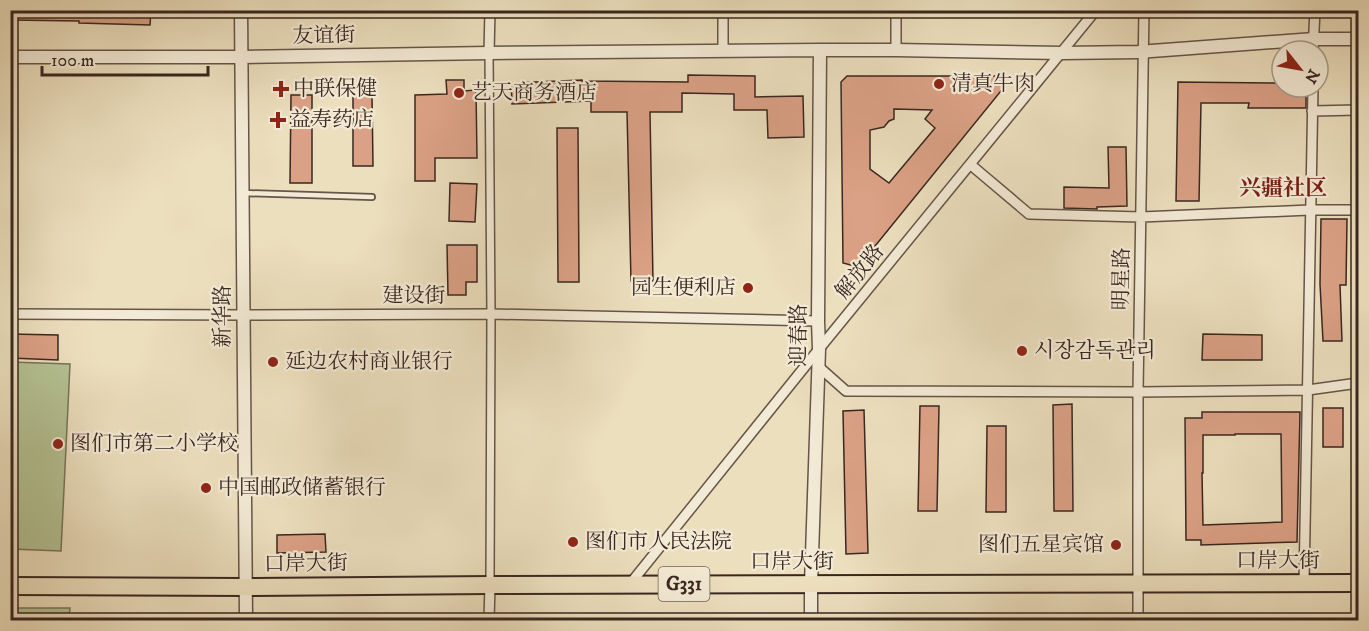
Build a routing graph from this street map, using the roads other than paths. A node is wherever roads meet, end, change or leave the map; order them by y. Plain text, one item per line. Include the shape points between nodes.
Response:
1 (241, 10) edge
2 (490, 10) edge
3 (723, 10) edge
4 (896, 10) edge
5 (1096, 10) edge
6 (1144, 10) edge
7 (1315, 10) edge
8 (1313, 39) edge
9 (1359, 39) edge
10 (1330, 43) edge
11 (1270, 47) edge
12 (723, 50) junction
13 (820, 50) junction
14 (896, 50) junction
15 (1143, 51) junction
16 (489, 53) junction
17 (1062, 53) junction
18 (10, 57) edge
19 (243, 57) junction
20 (1312, 99) edge
21 (1359, 110) edge
22 (1312, 111) junction
23 (971, 165) junction
24 (243, 193) junction
25 (372, 197) dead end
26 (1310, 210) junction
27 (1359, 210) edge
28 (1141, 218) junction
29 (10, 314) edge
30 (491, 314) junction
31 (243, 315) junction
32 (818, 321) junction
33 (819, 349) junction
34 (819, 367) junction
35 (1359, 383) edge
36 (1308, 390) junction
37 (1138, 392) junction
38 (1138, 583) junction
39 (1304, 583) junction
40 (1359, 583) edge
41 (630, 584) junction
42 (811, 584) junction
43 (490, 585) junction
44 (10, 586) edge
45 (246, 587) junction
46 (246, 621) edge
47 (489, 621) edge
48 (811, 621) edge
49 (1138, 621) edge

1 - 19 street, 新华路
2 - 16 street
3 - 12 street
4 - 14 street
5 - 17 street, 解放路
6 - 15 street, 明星路
7 - 8 street
9 - 10 street, 友谊街
11 - 15 street, 友谊街
12 - 13 street, 友谊街
12 - 16 street, 友谊街
13 - 14 street, 友谊街
13 - 32 street, 迎春路
14 - 17 street, 友谊街
15 - 17 street, 友谊街
15 - 28 street, 明星路
16 - 19 street, 友谊街
16 - 30 street
17 - 23 street, 解放路
18 - 19 street, 友谊街
19 - 24 street, 新华路
20 - 22 street
21 - 22 street
22 - 26 street
23 - 28 street via 1029,214
23 - 33 street, 解放路
24 - 25 lane
24 - 31 street, 新华路
26 - 27 street
26 - 28 street
26 - 36 street
28 - 37 street, 明星路
29 - 31 street, 建设街
30 - 31 street, 建设街
30 - 32 street, 建设街
30 - 43 street
31 - 45 street, 新华路
32 - 33 street, 迎春路
33 - 34 street, 迎春路
33 - 41 street, 解放路
34 - 37 street via 846,391
34 - 42 street, 迎春路
35 - 36 street
36 - 37 street
36 - 39 street
37 - 38 street, 明星路
38 - 39 highway, 口岸大街 / G331
38 - 42 highway, 口岸大街 / G331
38 - 49 street, 明星路
39 - 40 highway, 口岸大街 / G331
41 - 42 highway, 口岸大街 / G331
41 - 43 highway, 口岸大街 / G331
42 - 48 street, 迎春路
43 - 45 highway, 口岸大街 / G331
43 - 47 street
44 - 45 highway, 口岸大街 / G331
45 - 46 street, 新华路

